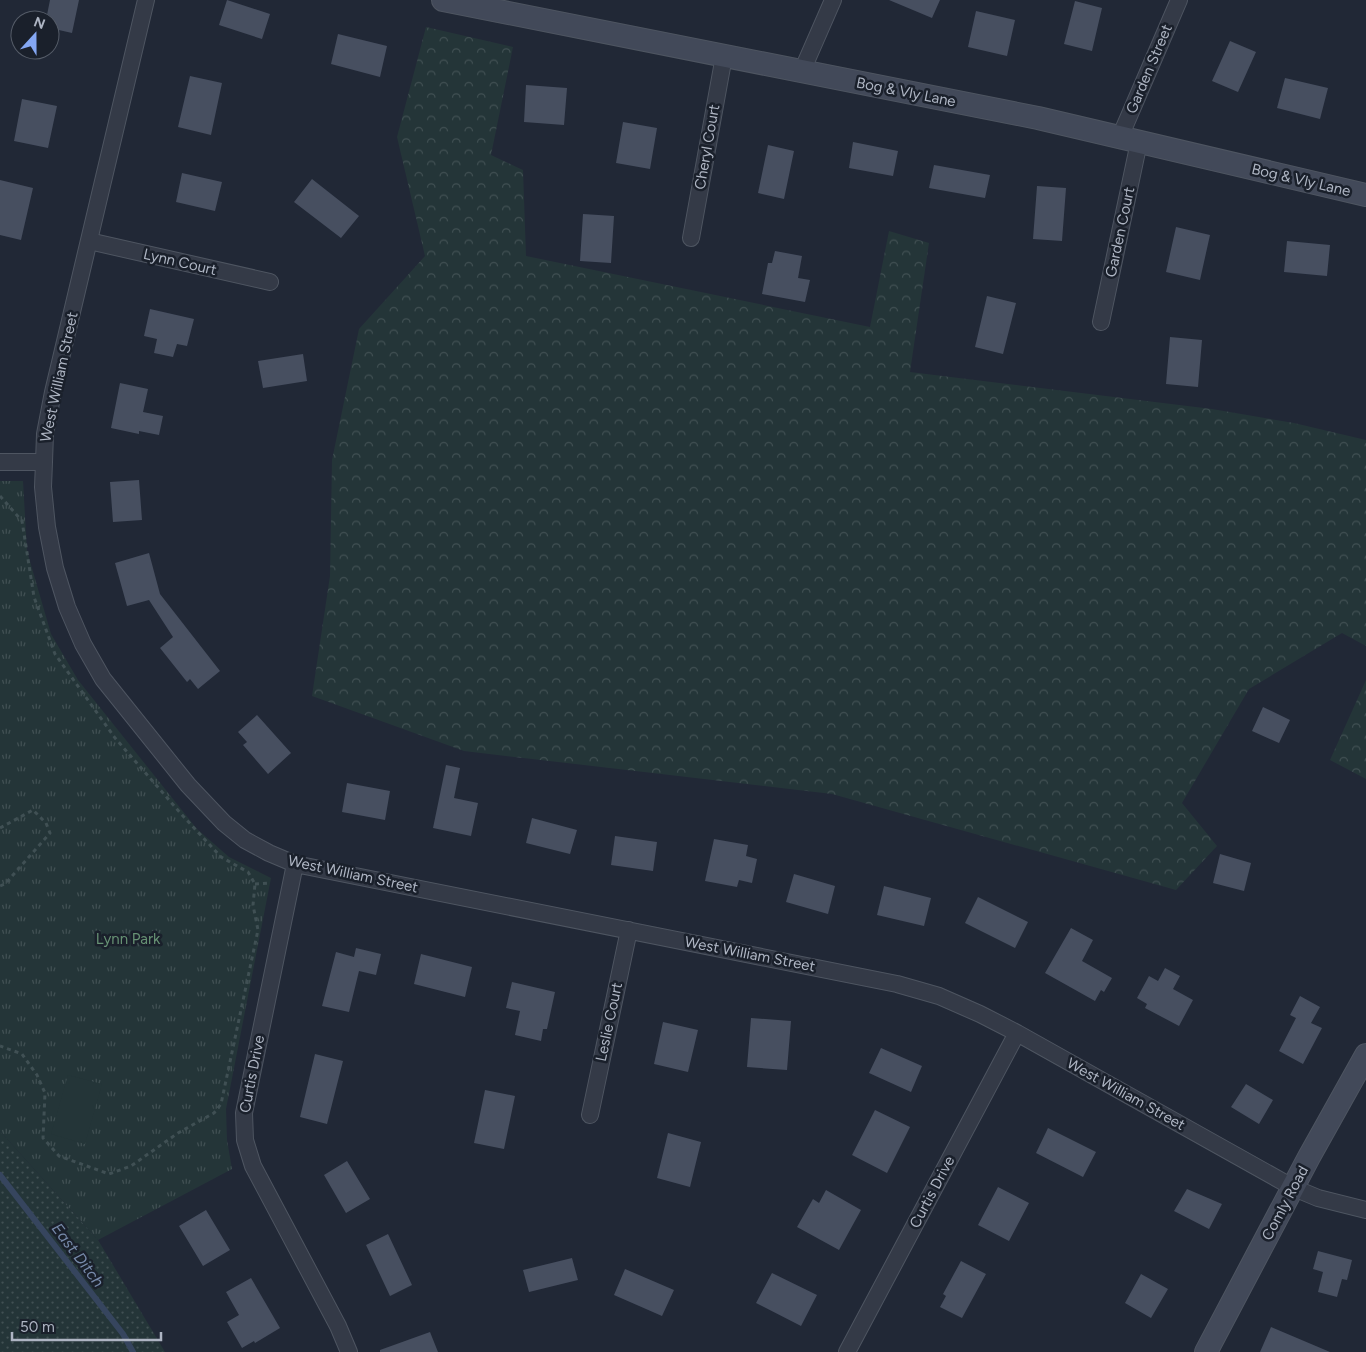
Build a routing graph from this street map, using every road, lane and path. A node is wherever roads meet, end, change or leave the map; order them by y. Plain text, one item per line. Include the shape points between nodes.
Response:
1 (146, 0) edge
2 (443, 0) edge
3 (833, 0) edge
4 (1179, 0) edge
5 (724, 56) junction
6 (802, 71) junction
7 (1130, 140) junction
8 (1366, 195) edge
9 (691, 238) dead end
10 (90, 241) junction
11 (270, 282) dead end
12 (1100, 322) dead end
13 (0, 462) edge
14 (44, 462) junction
15 (0, 496) edge
16 (0, 828) edge
17 (295, 864) junction
18 (270, 883) dead end
19 (255, 884) junction
20 (0, 886) edge
21 (629, 930) junction
22 (1018, 1033) junction
23 (0, 1046) edge
24 (1366, 1055) edge
25 (590, 1115) dead end
26 (1294, 1188) junction
27 (1366, 1210) edge
28 (349, 1352) edge
29 (847, 1352) edge
30 (1206, 1352) edge

1 - 10 street, West William Street
2 - 5 street, Bog & Vly Lane
3 - 6 street
4 - 7 street, Garden Street
5 - 6 street, Bog & Vly Lane
5 - 9 street, Cheryl Court
6 - 7 street, Bog & Vly Lane via 1038,118
7 - 8 street, Bog & Vly Lane
7 - 12 street, Garden Court
10 - 11 street, Lynn Court
10 - 14 street, West William Street via 45,434
13 - 14 street
14 - 17 street, West William Street via 47,527 55,568 83,644 103,679 188,785 224,823 269,854
15 - 19 path via 22,521 34,597 55,654 120,744 221,857 248,872
16 - 20 path via 33,810 46,823 50,833
17 - 21 street, West William Street
17 - 28 street, Curtis Drive via 244,1113 245,1140 253,1166
18 - 19 path
19 - 23 path via 258,930 221,1104 214,1113 178,1133 131,1166 109,1174 58,1156 43,1138 45,1093 37,1075 22,1054
21 - 22 street, West William Street via 897,984 939,996
21 - 25 street, Leslie Court
22 - 26 street, West William Street
22 - 29 street, Curtis Drive
24 - 26 street, Comly Road
26 - 27 street, West William Street via 1318,1198
26 - 30 street, Comly Road

